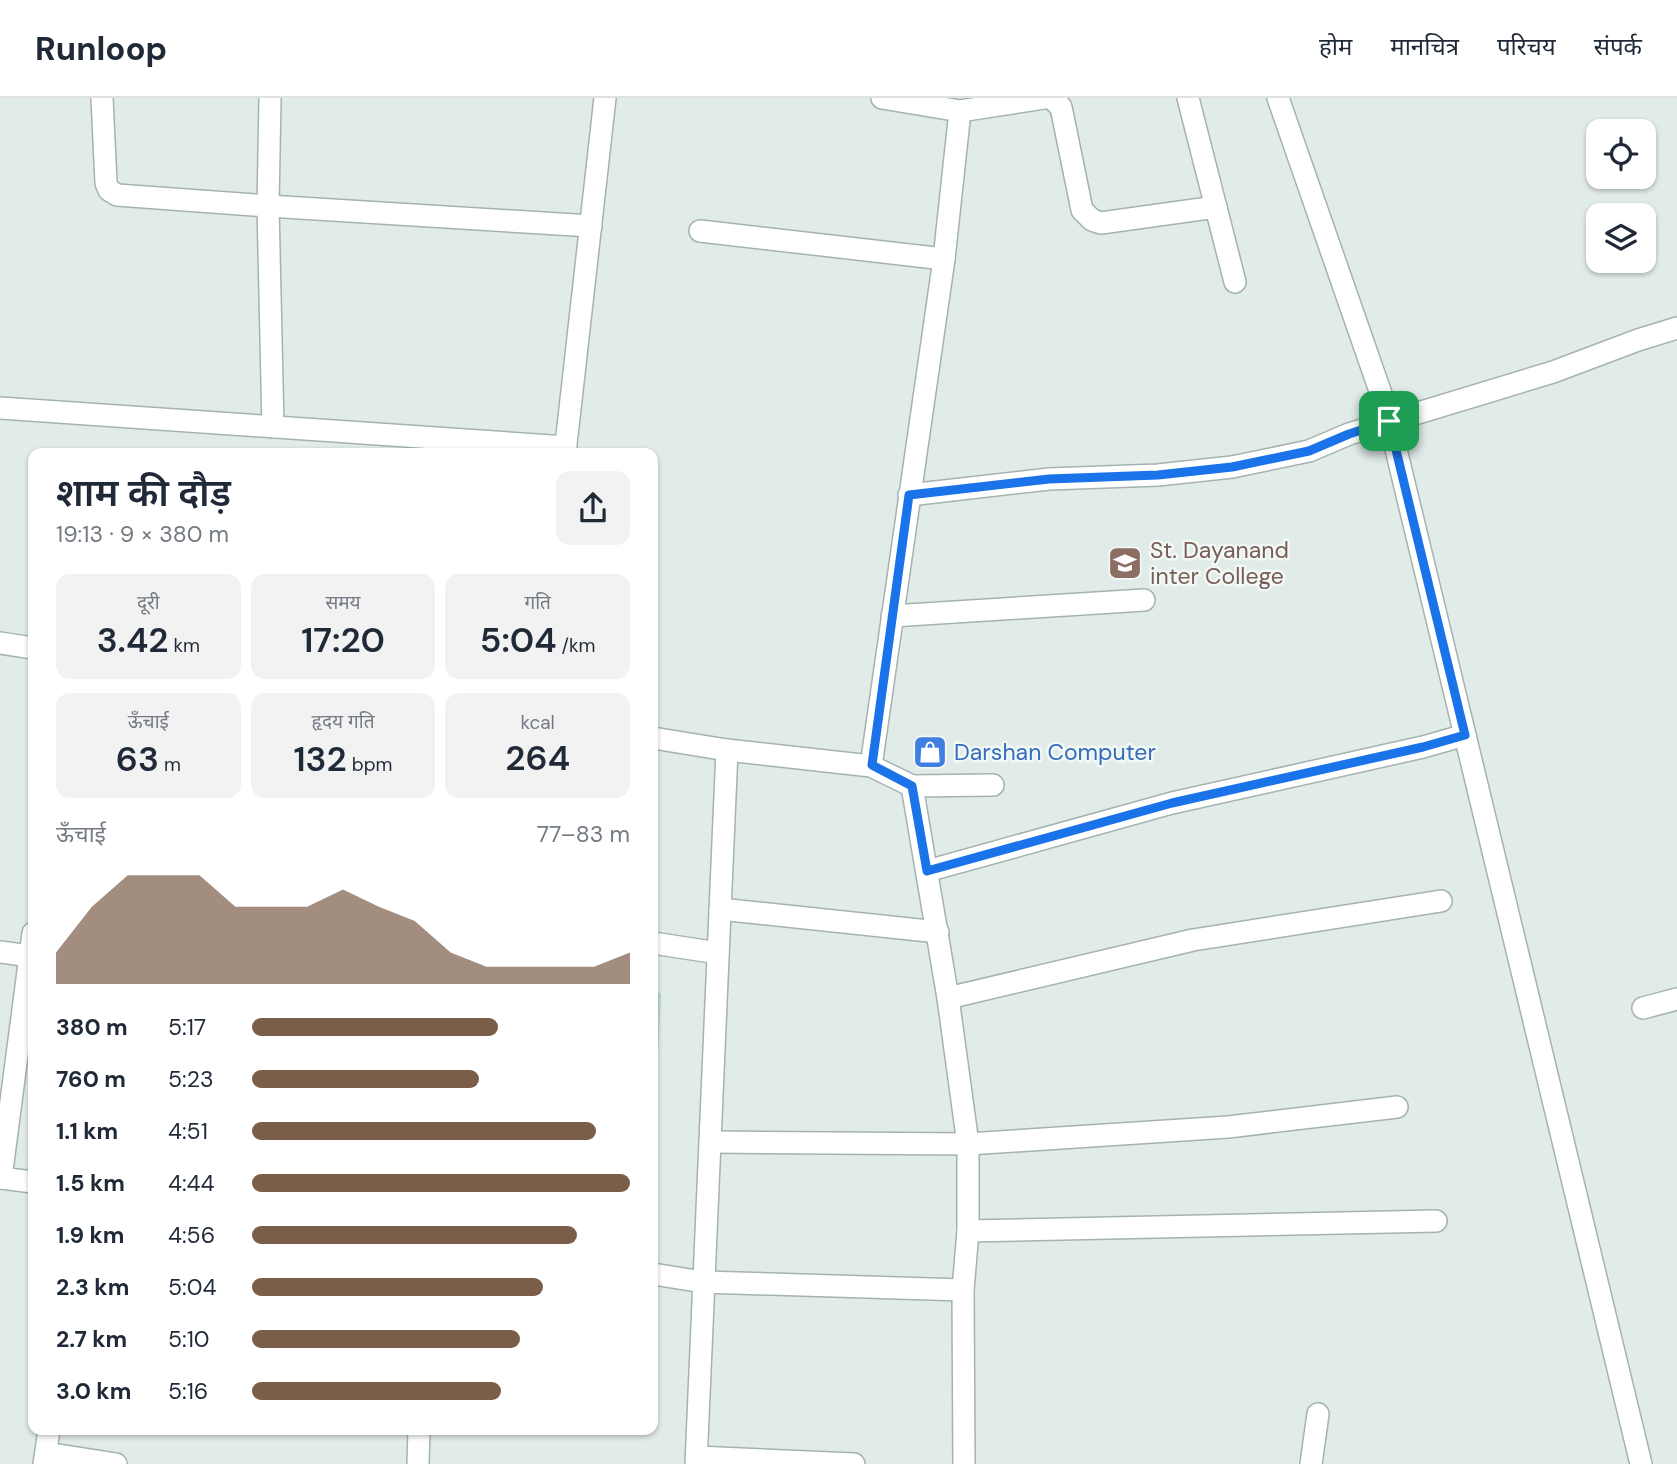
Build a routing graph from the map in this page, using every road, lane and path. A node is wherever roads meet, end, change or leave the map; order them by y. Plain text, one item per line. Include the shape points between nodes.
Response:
1 (102, 98) edge
2 (270, 98) edge
3 (605, 98) edge
4 (882, 98) edge
5 (1046, 98) edge
6 (1188, 98) edge
7 (1278, 98) edge
8 (960, 111) junction
9 (268, 206) junction
10 (1216, 207) junction
11 (591, 226) junction
12 (700, 230) dead end
13 (944, 259) junction
14 (1235, 282) dead end
15 (1677, 328) edge
16 (0, 408) edge
17 (1389, 421) junction
18 (273, 427) junction
19 (540, 448) edge
20 (565, 448) edge
21 (909, 495) junction
22 (1143, 600) dead end
23 (892, 616) junction
24 (0, 643) edge
25 (28, 647) edge
26 (1465, 735) junction
27 (658, 739) edge
28 (727, 750) junction
29 (872, 765) junction
30 (993, 785) dead end
31 (912, 786) junction
32 (927, 871) junction
33 (1441, 901) dead end
34 (720, 909) junction
35 (938, 932) junction
36 (658, 944) edge
37 (0, 952) edge
38 (718, 953) junction
39 (28, 957) edge
40 (28, 972) edge
41 (948, 998) junction
42 (1677, 999) edge
43 (1643, 1008) dead end
44 (1397, 1107) dead end
45 (710, 1142) junction
46 (968, 1144) junction
47 (1, 1178) edge
48 (28, 1181) edge
49 (1436, 1221) dead end
50 (968, 1231) junction
51 (658, 1276) edge
52 (703, 1282) junction
53 (963, 1290) junction
54 (1318, 1414) dead end
55 (48, 1435) edge
56 (419, 1435) edge
57 (45, 1458) edge
58 (696, 1460) edge
59 (116, 1464) edge
60 (418, 1464) edge
61 (854, 1464) edge
62 (964, 1464) edge
63 (1311, 1464) edge
64 (1641, 1464) edge

1 - 9 street via 109,190 117,195
2 - 9 street
3 - 11 street
4 - 8 street
5 - 8 street
5 - 10 street via 1061,107 1082,210 1092,220 1101,223
6 - 10 street
7 - 17 street
8 - 13 street
9 - 11 street
9 - 18 street
10 - 14 street
11 - 20 street
12 - 13 street
13 - 21 street
15 - 17 street via 1553,372
16 - 18 street
17 - 21 street via 1309,451 1232,467 1049,479
17 - 26 street
18 - 19 street
21 - 23 street
22 - 23 street
23 - 29 street
24 - 25 street
26 - 32 street via 1172,803
26 - 64 street
27 - 28 street
28 - 29 street
28 - 34 street
29 - 31 street
30 - 31 street
31 - 32 street
32 - 35 street
33 - 41 street via 1193,940
34 - 35 street
34 - 38 street
35 - 41 street
36 - 38 street
37 - 39 street
38 - 45 street
40 - 47 street
41 - 46 street
42 - 43 street
44 - 46 street via 1228,1127
45 - 46 street
45 - 52 street
46 - 50 street
47 - 48 street
49 - 50 street
50 - 53 street
51 - 52 street
52 - 53 street
52 - 58 street
53 - 62 street
54 - 63 street
55 - 57 street
56 - 60 street
57 - 59 street
58 - 61 street

